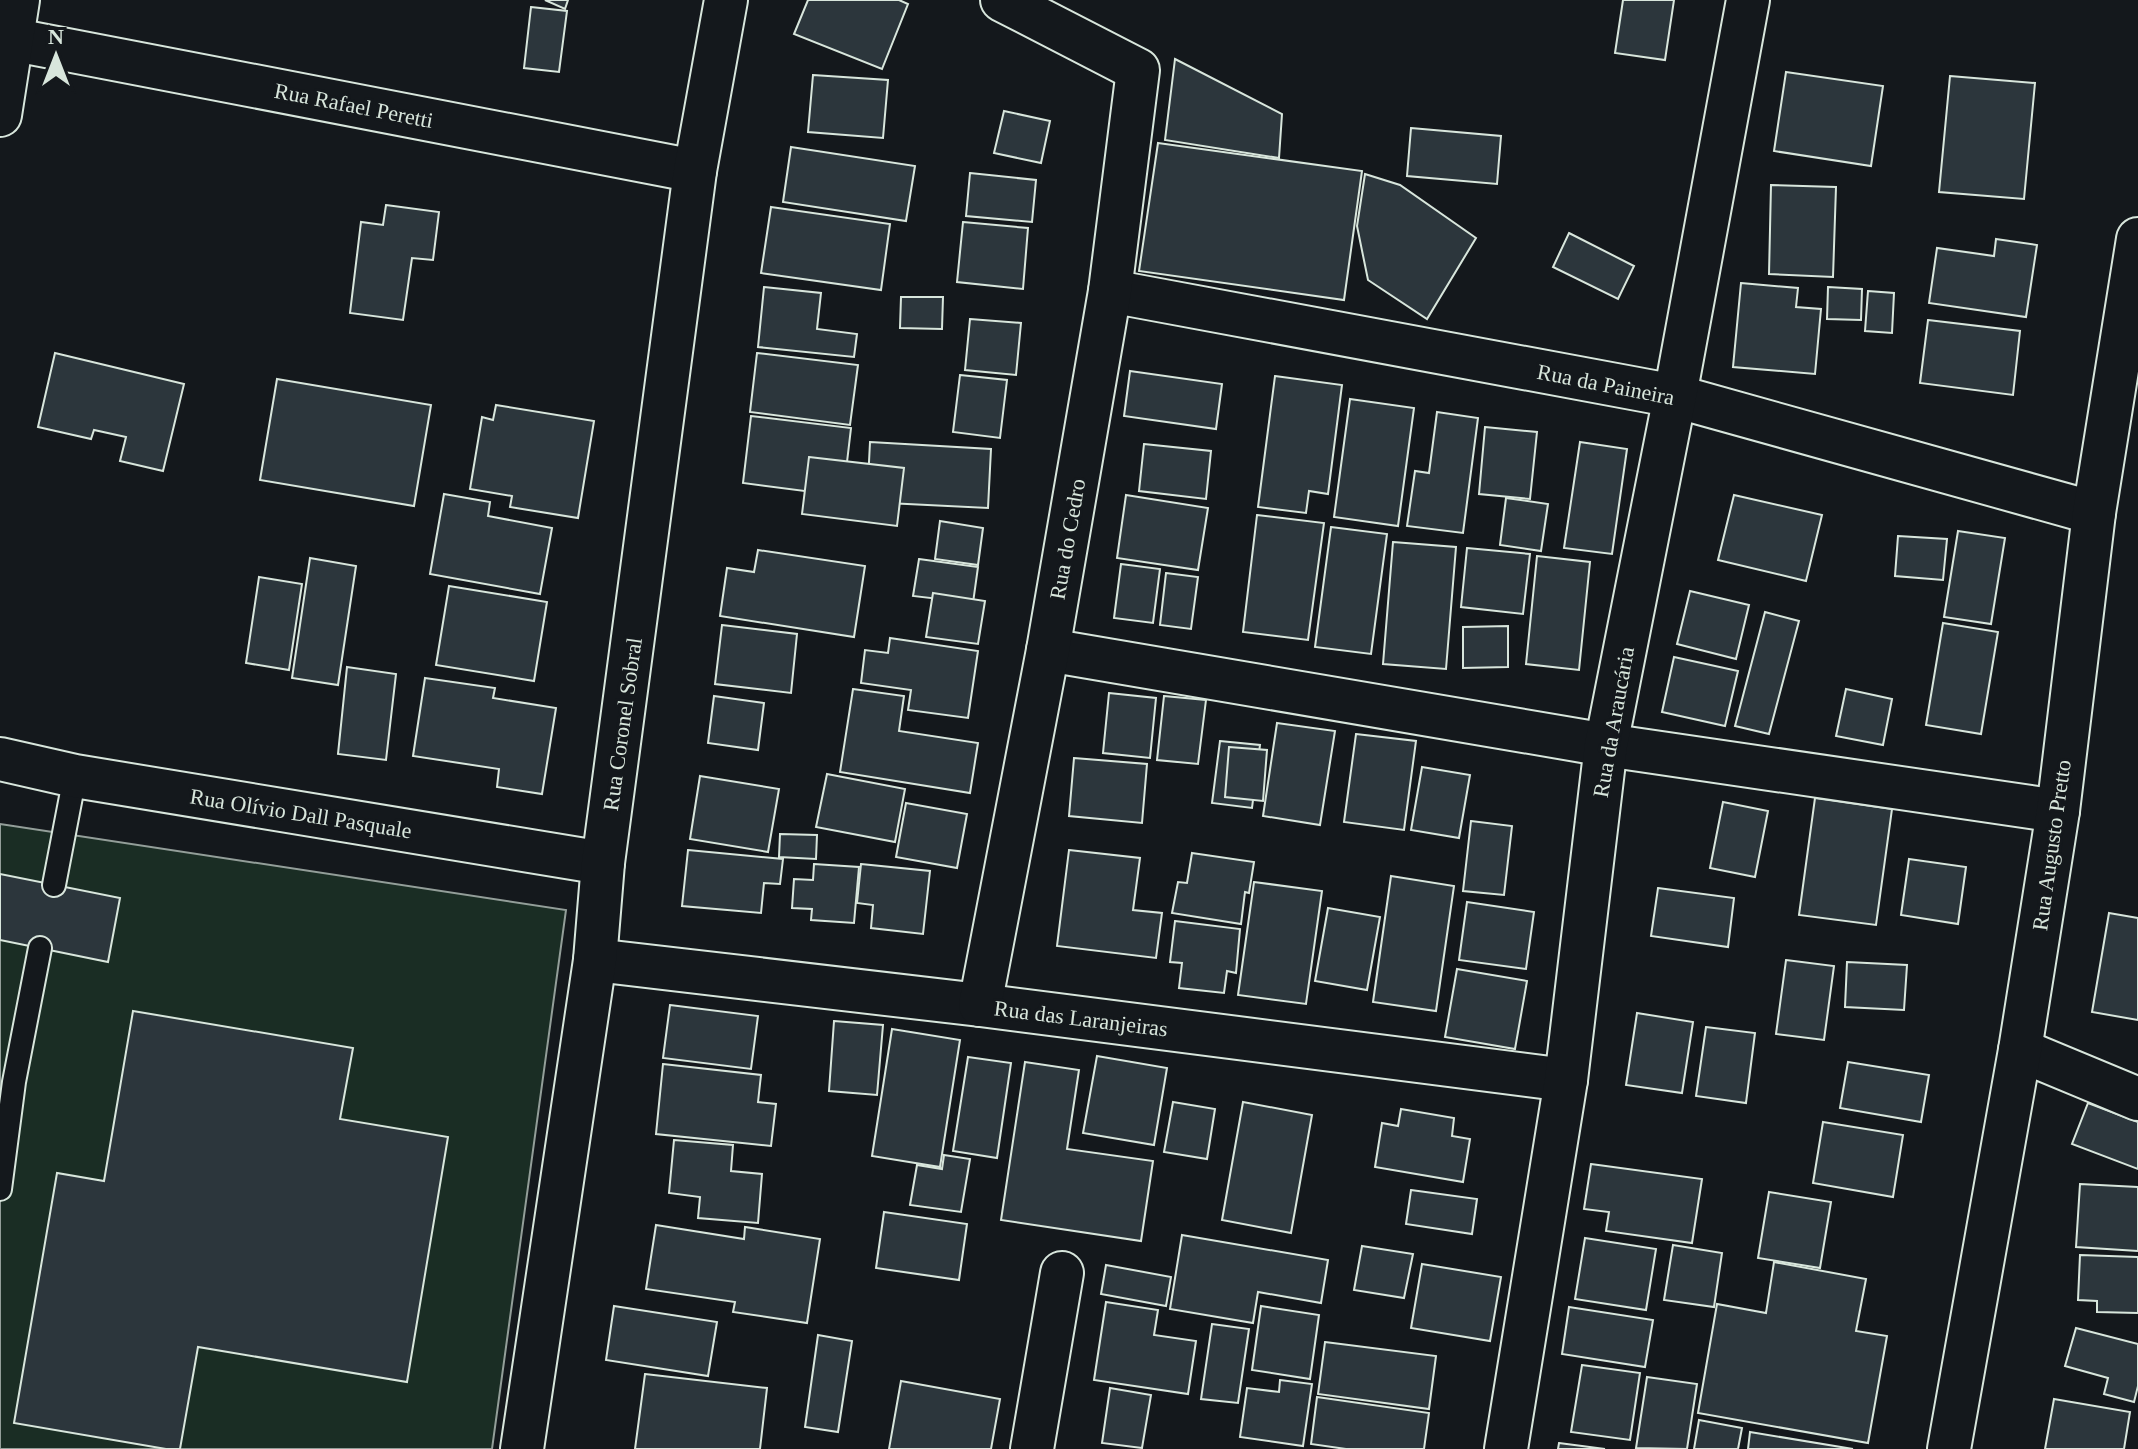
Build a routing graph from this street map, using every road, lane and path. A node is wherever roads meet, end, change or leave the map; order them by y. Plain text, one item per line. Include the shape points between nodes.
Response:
1 (726, 0) edge
2 (1002, 0) edge
3 (1748, 0) edge
4 (10, 26) edge
5 (0, 115) edge
6 (695, 171) junction
7 (2138, 239) edge
8 (1110, 291) junction
9 (1675, 396) junction
10 (2094, 513) junction
11 (1048, 650) junction
12 (1606, 745) junction
13 (0, 759) edge
14 (75, 776) junction
15 (2058, 811) junction
16 (603, 863) junction
17 (54, 885) dead end
18 (40, 948) dead end
19 (595, 960) junction
20 (980, 1005) junction
21 (2020, 1050) junction
22 (1566, 1080) junction
23 (2138, 1099) edge
24 (0, 1189) edge
25 (1062, 1273) dead end
26 (522, 1449) edge
27 (1032, 1449) edge
28 (1506, 1449) edge
29 (1949, 1449) edge

1 - 6 street, Rua Coronel Sobral
2 - 8 street, Rua do Cedro via 1138,70
3 - 9 street, Rua da Araucária
4 - 5 street
4 - 6 street, Rua Rafael Peretti
6 - 16 street, Rua Coronel Sobral
7 - 10 street, Rua Augusto Pretto
8 - 9 street, Rua da Paineira
8 - 11 street, Rua do Cedro
9 - 10 street, Rua da Paineira
9 - 12 street, Rua da Araucária
10 - 15 street, Rua Augusto Pretto
11 - 12 street
11 - 20 street, Rua do Cedro
12 - 15 street
12 - 22 street, Rua da Araucária
13 - 14 street, Rua Olívio Dall Pasquale
14 - 16 street, Rua Olívio Dall Pasquale
14 - 17 lane
15 - 21 street, Rua Augusto Pretto
16 - 19 street, Rua Coronel Sobral
18 - 24 lane
19 - 20 street, Rua das Laranjeiras
19 - 26 street, Rua Coronel Sobral
20 - 22 street, Rua das Laranjeiras
21 - 23 street
21 - 29 street, Rua Augusto Pretto
22 - 28 street, Rua da Araucária
25 - 27 street

